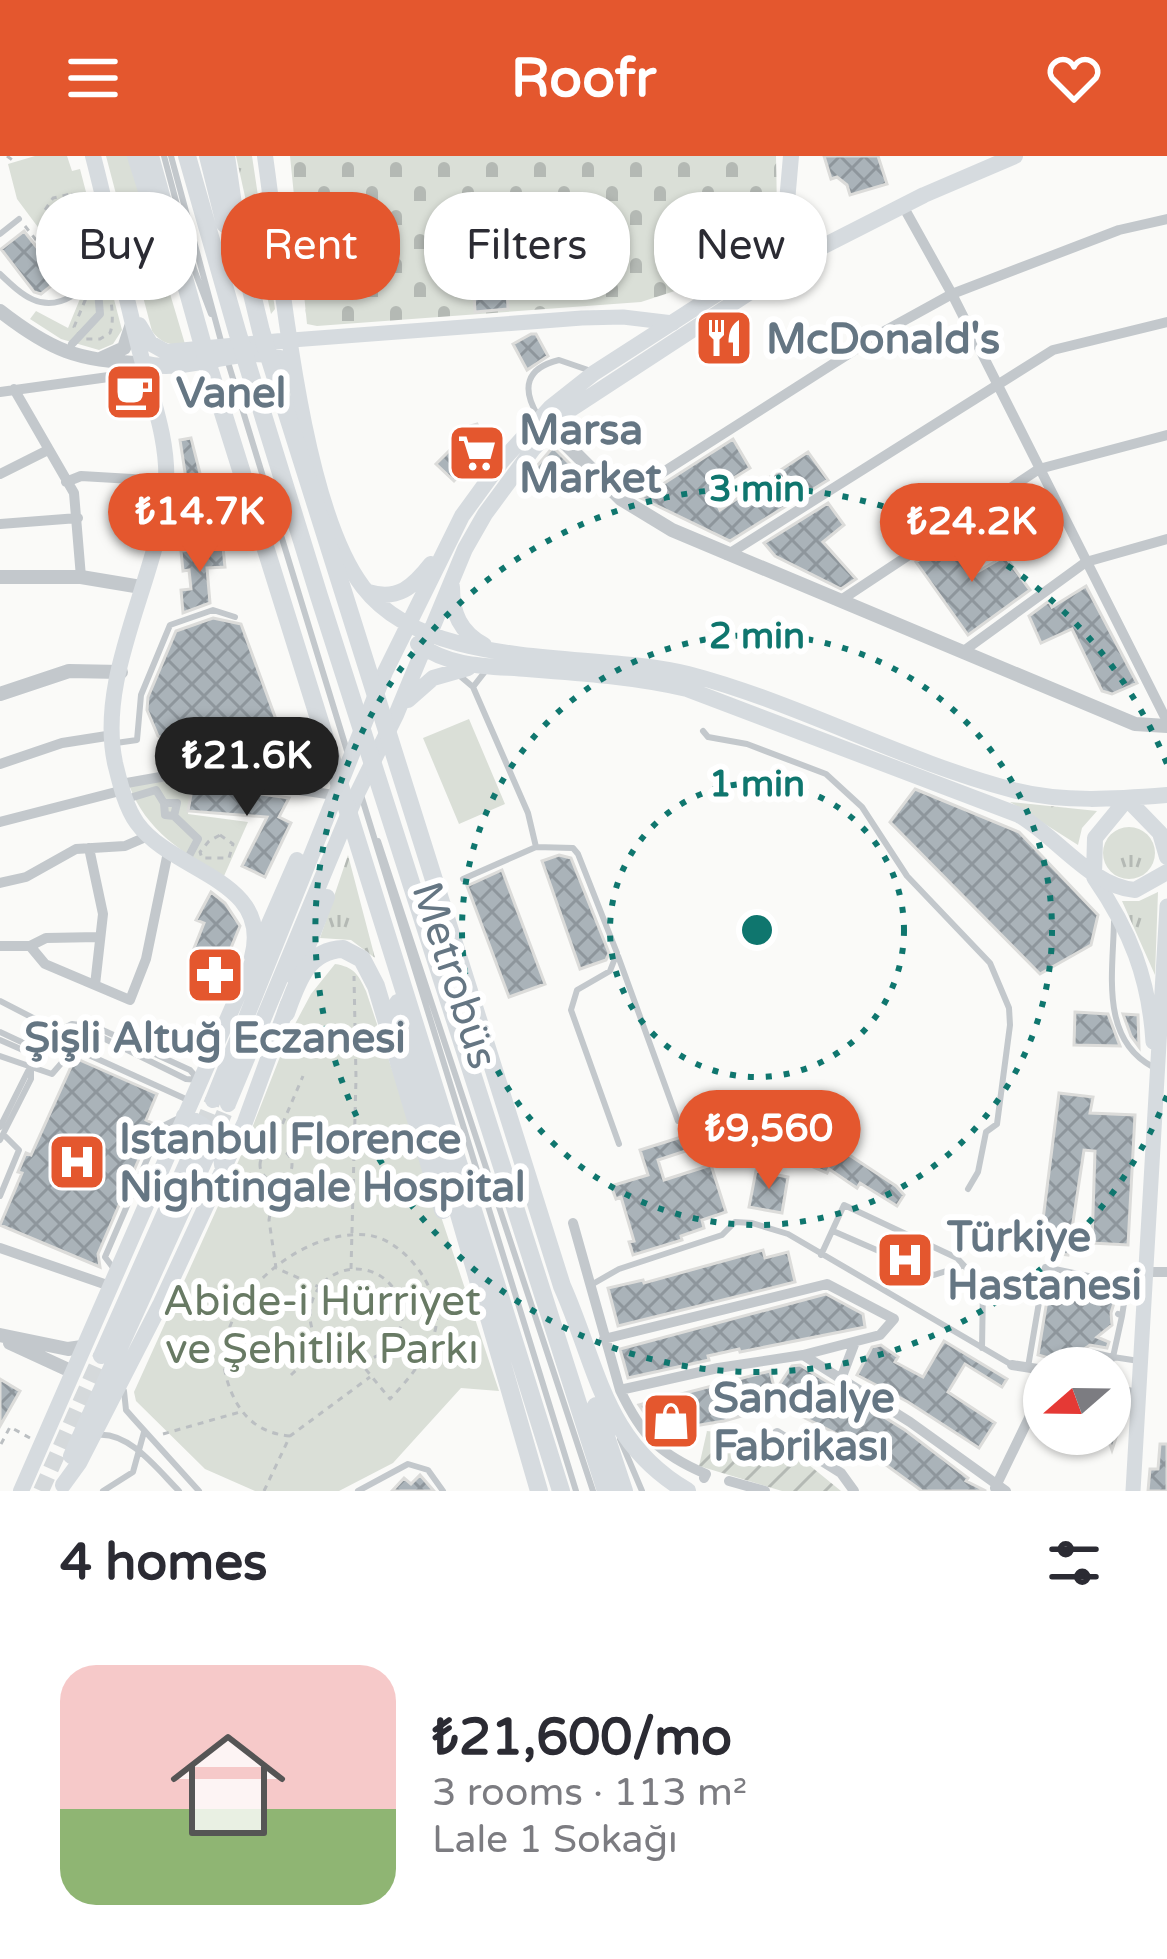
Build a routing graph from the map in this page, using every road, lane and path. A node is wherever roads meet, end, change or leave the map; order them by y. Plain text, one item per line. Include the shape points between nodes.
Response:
1 (7, 156) edge
2 (93, 156) edge
3 (136, 156) edge
4 (150, 156) edge
5 (168, 156) edge
6 (188, 156) edge
7 (208, 156) edge
8 (226, 156) edge
9 (266, 156) edge
10 (787, 156) edge
11 (1015, 156) edge
12 (993, 160) edge
13 (15, 162) dead end
14 (788, 192) edge
15 (903, 206) junction
16 (20, 219) joint
17 (1167, 219) edge
18 (0, 234) edge
19 (36, 239) edge
20 (827, 244) edge
21 (0, 274) edge
22 (952, 294) junction
23 (65, 300) edge
24 (101, 300) edge
25 (709, 300) edge
26 (736, 300) edge
27 (190, 303) junction
28 (0, 311) edge
29 (133, 313) junction
30 (622, 317) junction
31 (1167, 322) edge
32 (674, 323) junction
33 (698, 324) junction
34 (261, 331) junction
35 (229, 335) junction
36 (292, 340) junction
37 (72, 344) dead end
38 (633, 348) junction
39 (94, 360) junction
40 (143, 363) junction
41 (175, 368) junction
42 (230, 370) junction
43 (595, 373) junction
44 (299, 385) junction
45 (997, 385) junction
46 (14, 389) junction
47 (0, 392) edge
48 (156, 407) junction
49 (545, 424) junction
50 (1167, 435) edge
51 (48, 449) junction
52 (1039, 469) junction
53 (0, 474) edge
54 (66, 482) junction
55 (166, 482) junction
56 (621, 499) junction
57 (78, 518) junction
58 (0, 524) edge
59 (1167, 538) edge
60 (450, 540) junction
61 (727, 555) junction
62 (1086, 562) junction
63 (0, 577) edge
64 (81, 578) junction
65 (452, 580) junction
66 (141, 587) junction
67 (367, 592) junction
68 (310, 598) junction
69 (842, 600) junction
70 (235, 617) dead end
71 (409, 628) junction
72 (427, 641) junction
73 (489, 647) junction
74 (965, 650) junction
75 (482, 667) junction
76 (416, 668) junction
77 (451, 671) junction
78 (121, 672) junction
79 (473, 687) junction
80 (0, 694) edge
81 (396, 715) junction
82 (1167, 723) edge
83 (704, 730) dead end
84 (113, 739) junction
85 (0, 764) edge
86 (127, 790) junction
87 (1166, 794) edge
88 (356, 796) junction
89 (1126, 799) junction
90 (331, 802) junction
91 (369, 821) junction
92 (0, 822) edge
93 (148, 836) junction
94 (536, 847) junction
95 (88, 848) junction
96 (168, 852) junction
97 (200, 852) joint
98 (189, 856) dead end
99 (1167, 857) edge
100 (1167, 872) edge
101 (1094, 878) junction
102 (463, 879) dead end
103 (0, 883) edge
104 (378, 904) junction
105 (1167, 906) edge
106 (1114, 907) junction
107 (100, 938) junction
108 (0, 946) edge
109 (31, 946) junction
110 (353, 952) junction
111 (617, 953) junction
112 (252, 957) junction
113 (95, 985) junction
114 (0, 1000) edge
115 (286, 1013) junction
116 (0, 1036) edge
117 (49, 1040) junction
118 (31, 1050) junction
119 (0, 1056) edge
120 (30, 1068) junction
121 (1157, 1068) junction
122 (304, 1076) dead end
123 (199, 1080) junction
124 (258, 1091) junction
125 (187, 1108) junction
126 (678, 1121) dead end
127 (2, 1134) edge
128 (214, 1136) junction
129 (763, 1139) dead end
130 (619, 1144) dead end
131 (170, 1145) junction
132 (273, 1149) junction
133 (761, 1171) dead end
134 (221, 1172) junction
135 (265, 1176) junction
136 (275, 1180) junction
137 (968, 1190) dead end
138 (0, 1196) edge
139 (205, 1208) junction
140 (572, 1223) dead end
141 (833, 1231) junction
142 (692, 1232) dead end
143 (352, 1234) junction
144 (696, 1245) junction
145 (0, 1247) edge
146 (821, 1255) junction
147 (962, 1267) junction
148 (276, 1268) junction
149 (351, 1268) junction
150 (1148, 1272) junction
151 (1167, 1272) edge
152 (113, 1279) junction
153 (597, 1283) junction
154 (1127, 1284) junction
155 (562, 1286) junction
156 (319, 1287) junction
157 (427, 1287) junction
158 (400, 1299) junction
159 (0, 1337) edge
160 (604, 1339) junction
161 (855, 1342) junction
162 (322, 1345) junction
163 (82, 1347) junction
164 (1032, 1347) edge
165 (1115, 1347) edge
166 (982, 1348) junction
167 (803, 1355) junction
168 (101, 1356) tunnel mouth
169 (1131, 1359) edge
170 (359, 1361) junction
171 (1143, 1361) junction
172 (1012, 1365) joint
173 (1023, 1366) edge
174 (73, 1372) junction
175 (117, 1375) junction
176 (291, 1375) dead end
177 (371, 1376) junction
178 (841, 1379) junction
179 (620, 1390) junction
180 (1131, 1393) edge
181 (510, 1395) junction
182 (1141, 1395) junction
183 (242, 1412) junction
184 (610, 1413) junction
185 (144, 1432) junction
186 (777, 1432) dead end
187 (3, 1434) edge
188 (1023, 1434) edge
189 (93, 1436) junction
190 (290, 1436) junction
191 (35, 1441) dead end
192 (153, 1442) junction
193 (1, 1444) edge
194 (137, 1451) junction
195 (704, 1478) dead end
196 (729, 1481) dead end
197 (62, 1488) edge
198 (998, 1489) edge
199 (21, 1491) edge
200 (103, 1491) edge
201 (179, 1491) edge
202 (200, 1491) edge
203 (265, 1491) edge
204 (358, 1491) edge
205 (443, 1491) edge
206 (539, 1491) edge
207 (561, 1491) edge
208 (576, 1491) edge
209 (593, 1491) edge
210 (606, 1491) edge
211 (624, 1491) edge
212 (642, 1491) edge
213 (687, 1491) edge
214 (765, 1491) edge
215 (854, 1491) edge
216 (1133, 1491) edge

1 - 13 path
2 - 29 main road
3 - 27 highway
4 - 27 highway
5 - 35 lane via 194,269
6 - 35 highway
7 - 34 highway
8 - 34 highway
9 - 36 main road
10 - 14 main road
11 - 12 main road
12 - 15 main road
15 - 20 main road
15 - 22 street
16 - 18 lane
16 - 19 path
17 - 22 street
21 - 23 lane via 27,300
22 - 45 street
22 - 56 street
24 - 37 street via 95,322
25 - 32 main road
26 - 33 main road
27 - 42 highway
28 - 39 street via 52,348
29 - 36 main road via 150,343 166,352
29 - 39 street via 124,348
29 - 40 main road
30 - 32 main road
30 - 36 main road
30 - 38 main road
31 - 45 street via 1053,350
32 - 33 main road
32 - 38 main road
33 - 49 main road
34 - 155 highway
35 - 42 highway
36 - 44 main road
38 - 43 main road
39 - 40 street
40 - 41 main road
40 - 46 street via 123,375
40 - 48 main road
41 - 44 main road via 274,355
41 - 48 main road via 162,380
42 - 68 highway
42 - 104 highway via 290,622
43 - 49 main road
43 - 49 lane via 560,360 532,371 527,399
44 - 67 main road via 335,530
45 - 52 street
45 - 61 street
46 - 47 street
46 - 51 street
48 - 55 main road
49 - 56 street
49 - 60 main road via 478,492
49 - 65 main road
50 - 52 street
51 - 53 street
51 - 54 street
52 - 62 street
52 - 69 street
54 - 55 street
54 - 57 street
55 - 66 main road
56 - 61 street
57 - 58 street
57 - 64 street
59 - 62 street
60 - 67 main road via 411,588 392,596
60 - 71 main road
61 - 69 street
62 - 74 street
62 - 82 street
63 - 64 street
64 - 66 street
65 - 72 main road
65 - 73 main road via 459,622
66 - 78 main road
67 - 71 main road
68 - 91 lane, Metrobüs
68 - 210 highway via 379,783
69 - 74 street
70 - 84 lane via 213,610 170,625 141,695 137,740
71 - 72 main road
71 - 76 main road
71 - 90 main road
72 - 73 main road
72 - 75 main road via 439,657
72 - 76 main road
73 - 89 main road via 685,674 1016,790
74 - 82 street via 1135,724
75 - 77 main road
75 - 79 lane
75 - 101 main road via 650,681 728,703 1019,815
76 - 81 main road
77 - 79 lane
77 - 81 main road via 427,682
78 - 80 street via 69,671
78 - 84 main road
79 - 94 lane
81 - 88 main road
83 - 137 lane via 826,774 990,963 1010,1025 997,1124 986,1132
84 - 85 street via 62,743
84 - 86 main road
86 - 90 street via 183,773
86 - 92 street
86 - 93 main road
86 - 98 street via 156,790 176,803 174,816 198,839
87 - 89 main road
88 - 90 main road via 221,1102
88 - 115 main road
89 - 99 main road via 1160,832
89 - 101 main road via 1096,838
90 - 112 main road
91 - 208 lane, Metrobüs
91 - 209 lane, Metrobüs
93 - 95 street
93 - 96 main road
94 - 102 lane
94 - 111 lane via 578,854
95 - 103 street
95 - 107 street via 103,914
96 - 112 main road via 236,894 254,923
96 - 113 street via 130,1000
97 - 97 path via 220,835 233,844 230,858
100 - 101 main road via 1135,890
101 - 106 main road
104 - 181 highway via 403,1023
104 - 207 highway
105 - 121 main road
106 - 121 main road via 1146,978
106 - 121 lane via 1112,1010 1126,1047
107 - 109 street via 46,938
107 - 113 street
108 - 109 street
109 - 113 street via 45,964
110 - 115 highway via 316,956
110 - 143 path
110 - 181 highway via 376,986
111 - 126 lane
111 - 130 lane via 610,971 577,990 571,1010
112 - 123 main road
114 - 117 lane via 37,1020
115 - 124 main road
116 - 118 lane
117 - 118 lane
117 - 123 lane via 94,1034
118 - 120 lane
119 - 120 lane
120 - 125 lane via 52,1074 80,1051
120 - 127 lane
121 - 150 main road
122 - 132 path
123 - 124 main road via 200,1101 218,1114 237,1110
123 - 125 main road
124 - 134 main road
125 - 128 main road
125 - 131 main road
125 - 152 lane via 161,1126 105,1257
127 - 138 lane via 19,1150
128 - 131 main road via 192,1134
128 - 134 main road
129 - 133 path
131 - 152 main road
132 - 135 path via 262,1158
132 - 136 path via 292,1163
134 - 139 main road
135 - 136 path
135 - 139 path via 223,1206
136 - 148 path via 268,1220
139 - 175 main road
140 - 153 street
141 - 146 lane
141 - 147 lane via 934,1275
141 - 147 lane via 844,1205
142 - 144 lane
143 - 148 path
143 - 149 path
143 - 157 path via 396,1246
144 - 146 lane via 735,1222 752,1223
144 - 153 lane
145 - 152 street
146 - 166 lane
147 - 166 lane via 983,1286
148 - 156 path
148 - 183 path via 241,1305 224,1343 227,1379
149 - 156 path
149 - 158 path via 381,1276
150 - 151 street
150 - 154 lane via 1136,1271
150 - 171 main road
152 - 163 main road
153 - 160 street
154 - 164 lane via 1046,1267
154 - 165 lane
155 - 184 highway
155 - 211 highway
156 - 162 path via 310,1323
157 - 158 path
157 - 177 path via 436,1329 410,1378 390,1400
158 - 170 path via 393,1343
159 - 163 street
159 - 174 street
160 - 161 street via 827,1283 894,1319 880,1335
160 - 179 street
161 - 167 street
161 - 178 street
162 - 170 path
162 - 176 path
163 - 174 main road
166 - 172 lane
167 - 178 street
167 - 179 street
168 - 175 main road via 200,1153
169 - 171 lane
170 - 177 path
171 - 182 main road
172 - 173 street
174 - 175 main road
174 - 199 main road
175 - 185 lane via 126,1409
175 - 189 main road
175 - 197 main road via 74,1448
177 - 190 path
178 - 198 street
179 - 195 street via 649,1439
180 - 182 street
181 - 206 highway
182 - 216 main road
183 - 190 path via 270,1434
183 - 192 path via 166,1431
184 - 212 lane
184 - 213 highway via 650,1466
185 - 192 lane
185 - 194 lane
186 - 215 street via 841,1473
187 - 191 path via 10,1427
187 - 193 path
188 - 198 street
189 - 194 lane via 114,1436
189 - 197 main road
190 - 203 path
192 - 202 lane
194 - 200 lane via 133,1472
194 - 201 lane
196 - 214 street
204 - 205 lane via 408,1464 428,1470

